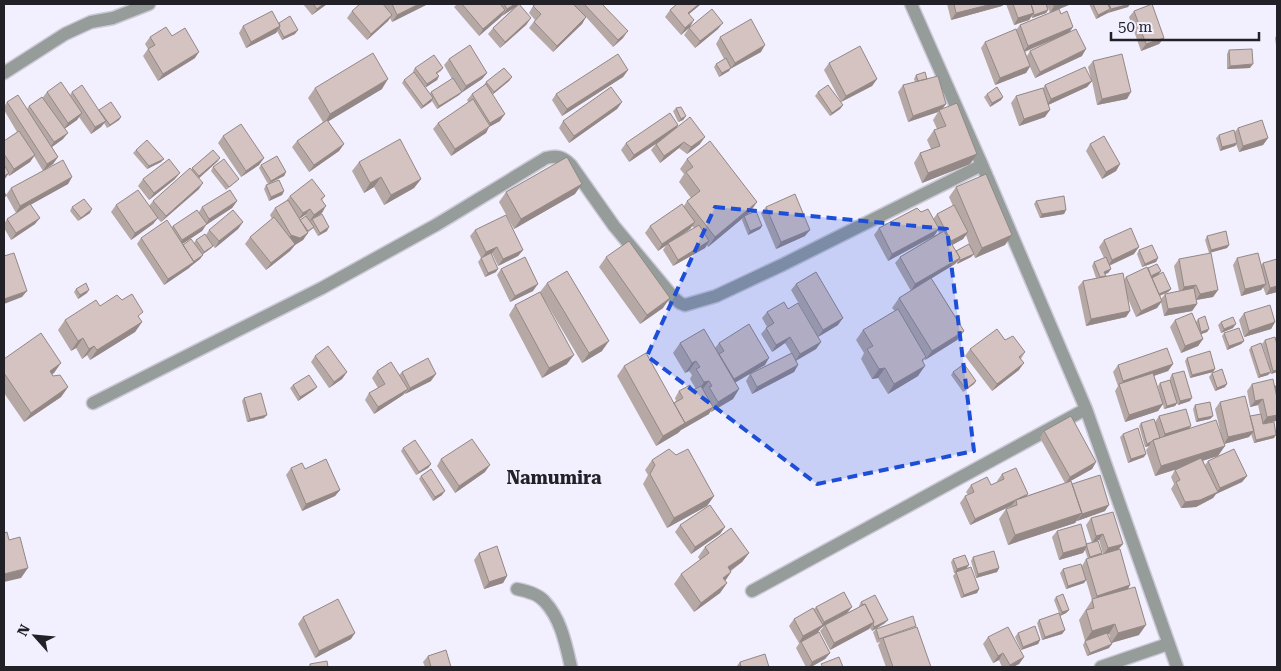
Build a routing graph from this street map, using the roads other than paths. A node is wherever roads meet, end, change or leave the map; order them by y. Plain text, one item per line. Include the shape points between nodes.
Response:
1 (149, 4) edge
2 (911, 4) edge
3 (4, 73) edge
4 (982, 165) junction
5 (93, 403) dead end
6 (1086, 409) junction
7 (517, 588) dead end
8 (752, 591) dead end
9 (1168, 644) junction
10 (571, 667) edge
11 (1101, 667) edge
12 (1177, 667) edge

1 - 3 street via 123,15 91,22 65,34
2 - 4 street
4 - 5 street via 758,277 716,296 685,305 674,298 614,226 571,165 560,157 546,158 436,225 330,283
4 - 6 street
6 - 8 street
6 - 9 street
7 - 10 street via 545,601 558,622
9 - 11 street
9 - 12 street

